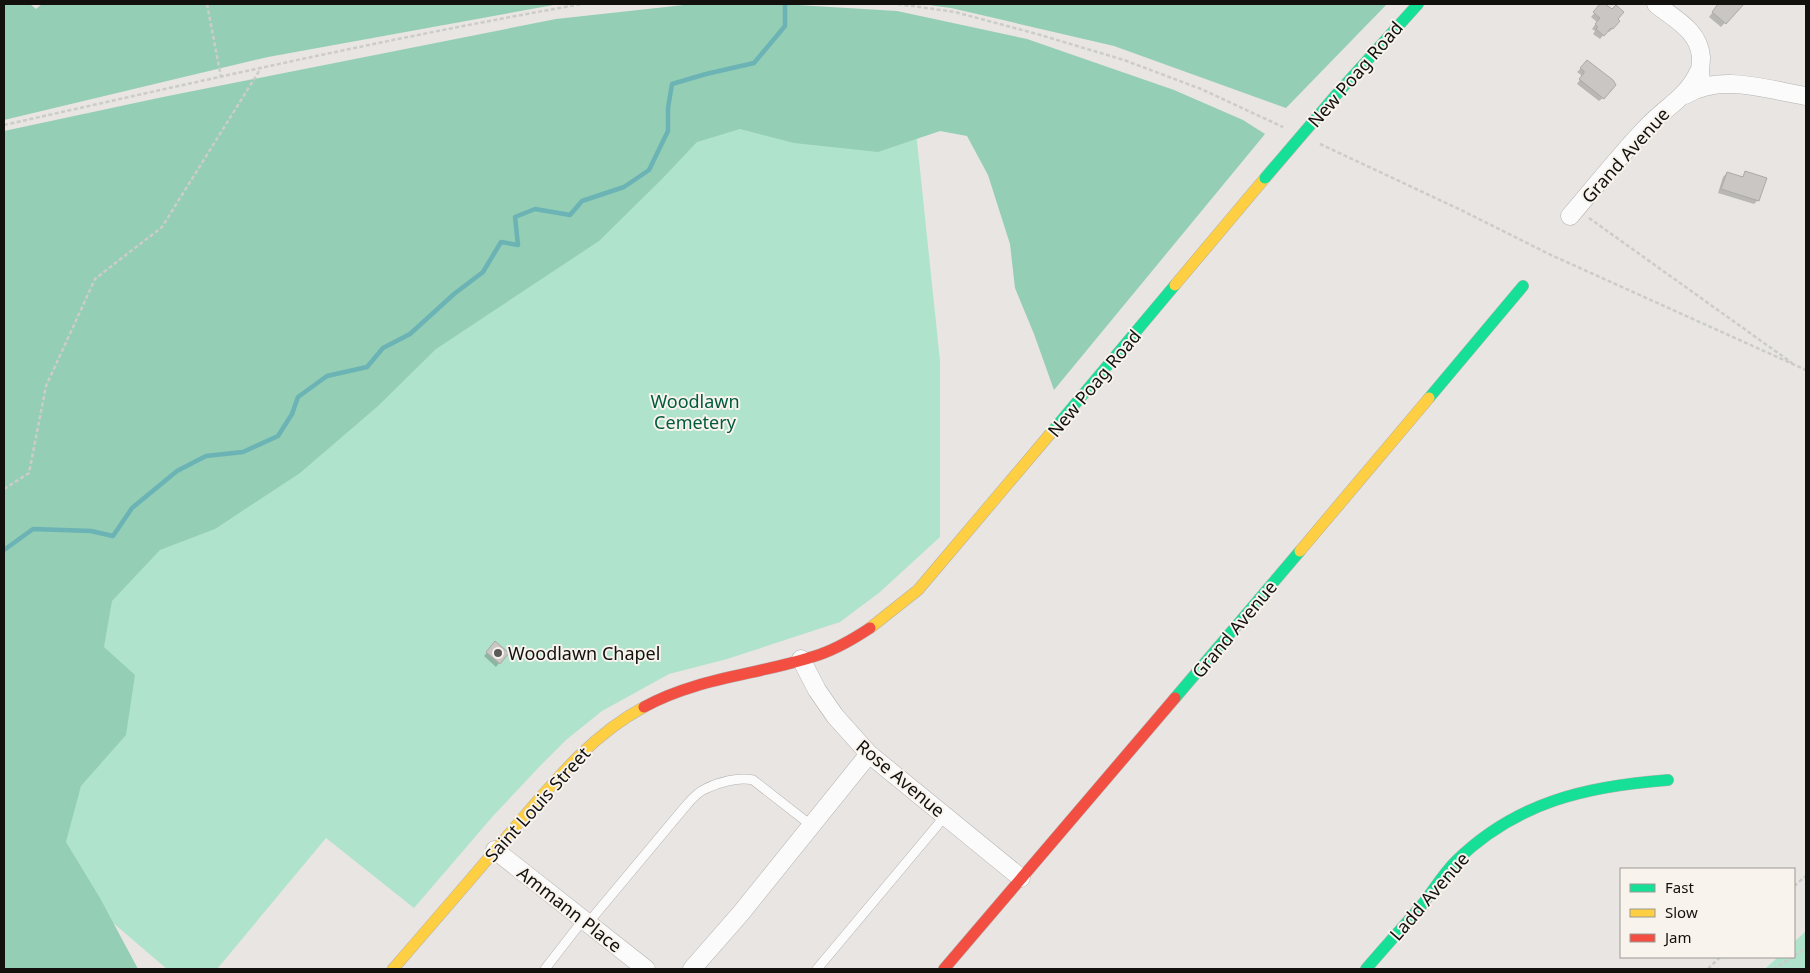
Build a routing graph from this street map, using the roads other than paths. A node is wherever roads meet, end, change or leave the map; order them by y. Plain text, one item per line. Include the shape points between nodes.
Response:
1 (1418, 4) edge
2 (1656, 4) edge
3 (1704, 78) junction
4 (1806, 96) edge
5 (1576, 210) road end
6 (1522, 286) dead end
7 (801, 659) junction
8 (714, 681) joint
9 (869, 754) junction
10 (1668, 780) dead end
11 (946, 815) junction
12 (813, 826) junction
13 (495, 850) junction
14 (1021, 878) junction
15 (585, 921) junction
16 (393, 969) edge
17 (544, 969) edge
18 (646, 969) edge
19 (692, 969) edge
20 (817, 969) edge
21 (944, 969) edge
22 (1366, 969) edge

1 - 7 main road, New Poag Road, bridge via 1265,178 918,590 872,627 842,644
2 - 3 street via 1693,33 1699,45
3 - 4 street
3 - 5 street, Grand Avenue via 1645,128
6 - 14 main road, Grand Avenue
7 - 8 main road, New Poag Road
7 - 9 street, Rose Avenue via 835,716
8 - 13 main road, Saint Louis Street via 667,695 641,708 590,744
9 - 11 street, Rose Avenue
9 - 12 street
10 - 22 main road, Ladd Avenue via 1633,782 1551,800 1504,823 1456,862
11 - 14 street, Rose Avenue
11 - 20 lane
12 - 15 lane via 753,780 742,778 705,789 695,795
12 - 19 street
13 - 15 street, Ammann Place
13 - 16 main road, Saint Louis Street
14 - 21 main road, Grand Avenue
15 - 17 lane
15 - 18 street, Ammann Place

